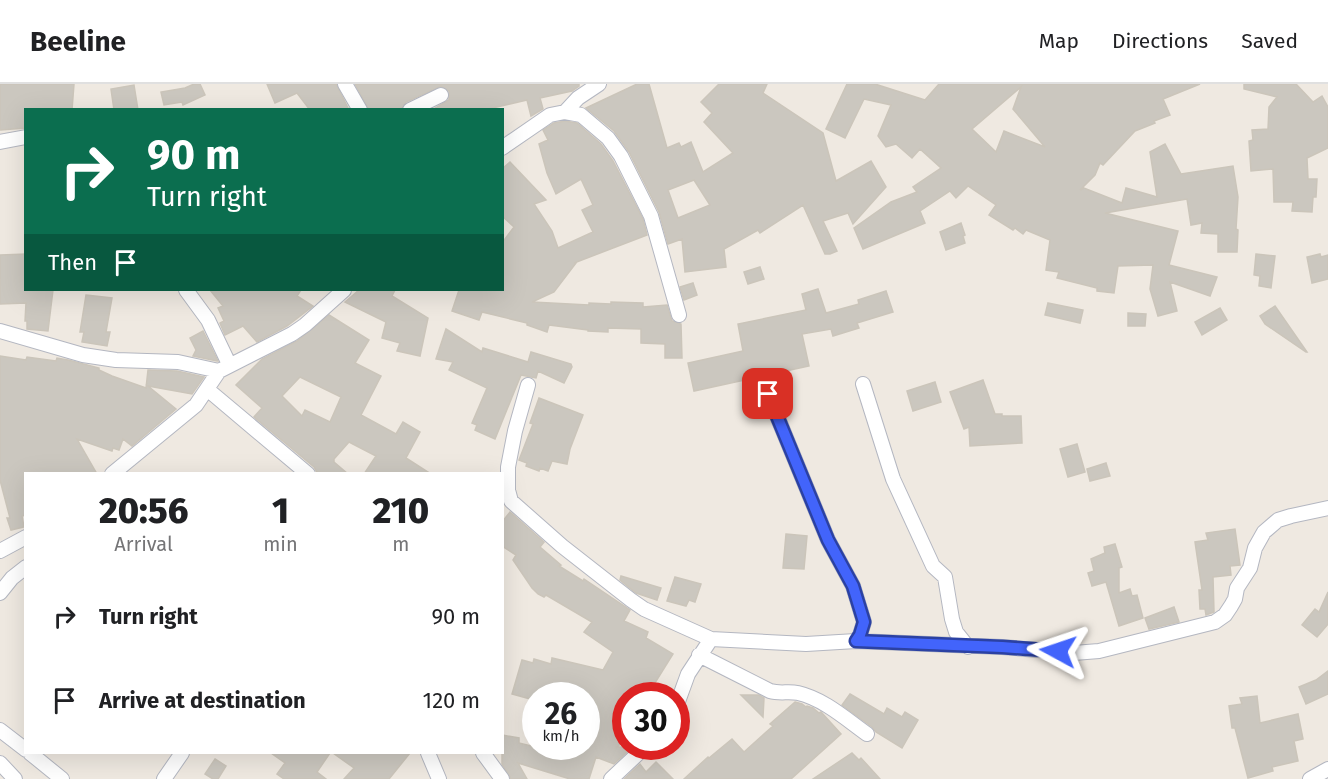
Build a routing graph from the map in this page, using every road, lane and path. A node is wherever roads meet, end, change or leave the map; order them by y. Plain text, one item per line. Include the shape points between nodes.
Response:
1 (345, 84) edge
2 (599, 84) edge
3 (441, 95) dead end
4 (359, 108) edge
5 (414, 108) edge
6 (565, 112) junction
7 (24, 136) edge
8 (0, 142) edge
9 (504, 147) edge
10 (187, 291) edge
11 (343, 291) edge
12 (679, 315) dead end
13 (0, 331) edge
14 (224, 368) junction
15 (863, 384) dead end
16 (528, 385) dead end
17 (207, 389) junction
18 (768, 394) dead end
19 (114, 472) edge
20 (306, 472) edge
21 (1328, 508) edge
22 (24, 538) edge
23 (0, 550) edge
24 (24, 569) edge
25 (0, 593) edge
26 (711, 639) junction
27 (856, 641) junction
28 (968, 647) junction
29 (699, 655) junction
30 (685, 682) edge
31 (0, 730) edge
32 (867, 734) dead end
33 (24, 748) edge
34 (31, 754) edge
35 (181, 754) edge
36 (428, 754) edge
37 (484, 754) edge
38 (631, 760) edge
39 (0, 763) edge
40 (1328, 769) edge
41 (15, 779) edge
42 (63, 779) edge
43 (164, 779) edge
44 (439, 779) edge
45 (502, 779) edge
46 (611, 779) edge
47 (1310, 779) edge

1 - 4 street
2 - 6 street
3 - 5 street
6 - 9 street via 550,116
6 - 12 street via 581,115 608,138 621,156 651,216
7 - 8 street
10 - 14 street via 208,320
11 - 14 street via 292,334
13 - 14 street via 83,355
14 - 17 street
15 - 28 street via 893,479 933,566 945,577 951,619
16 - 26 street via 508,467 511,501 638,605
17 - 19 street via 196,405
17 - 20 street
18 - 27 street via 828,540 853,586 864,622
21 - 28 street via 1278,520 1264,532 1250,567 1236,588 1235,599 1215,622 1099,651
22 - 23 street
24 - 25 street
26 - 27 street via 806,644
26 - 29 street
27 - 28 street
29 - 30 street
29 - 32 street via 770,691 797,693 827,705
31 - 33 street
34 - 42 street
35 - 43 street
36 - 44 street
37 - 45 street
38 - 46 street
39 - 41 street
40 - 47 street

